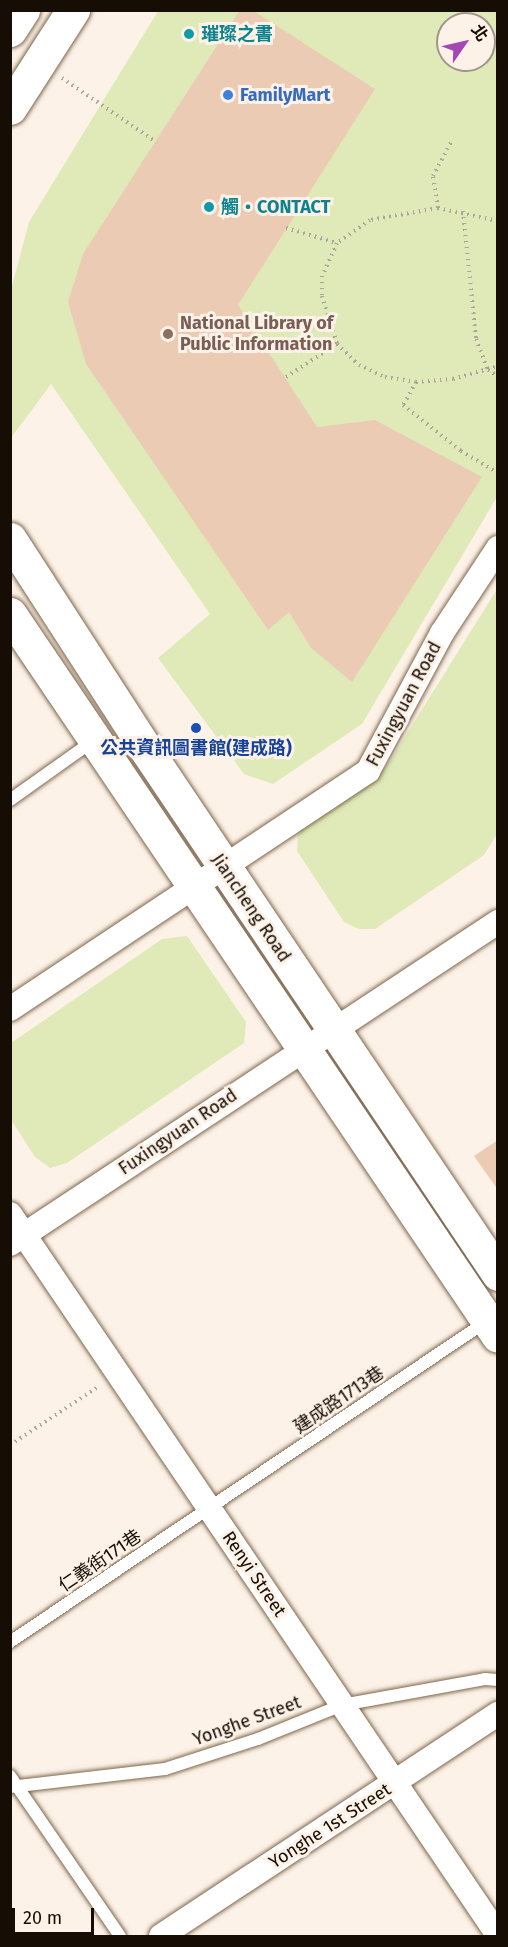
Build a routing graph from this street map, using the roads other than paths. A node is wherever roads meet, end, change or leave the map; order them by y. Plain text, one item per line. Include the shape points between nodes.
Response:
1 (23, 10) edge
2 (73, 10) edge
3 (10, 30) edge
4 (10, 108) edge
5 (10, 538) edge
6 (498, 548) edge
7 (10, 614) edge
8 (97, 739) junction
9 (10, 800) edge
10 (224, 868) junction
11 (194, 886) junction
12 (498, 922) edge
13 (10, 1009) edge
14 (333, 1028) junction
15 (303, 1048) junction
16 (10, 1214) edge
17 (17, 1239) edge
18 (498, 1274) edge
19 (493, 1328) edge
20 (210, 1509) junction
21 (10, 1642) edge
22 (498, 1680) edge
23 (342, 1705) junction
24 (498, 1714) edge
25 (13, 1783) edge
26 (395, 1783) junction
27 (498, 1935) edge
28 (120, 1936) edge
29 (161, 1936) edge

1 - 3 street
2 - 4 street
5 - 10 street, Jiancheng Road
6 - 10 street, Fuxingyuan Road via 442,633 368,771
7 - 8 street, Jiancheng Road
8 - 9 lane
8 - 11 street, Jiancheng Road
10 - 11 street, Fuxingyuan Road
10 - 14 street, Jiancheng Road
11 - 13 street, Fuxingyuan Road
11 - 15 street, Jiancheng Road
12 - 14 street, Fuxingyuan Road
14 - 15 street, Fuxingyuan Road
14 - 18 street, Jiancheng Road
15 - 17 street, Fuxingyuan Road
15 - 19 street, Jiancheng Road
16 - 17 street, Renyi Street
17 - 20 street, Renyi Street via 119,1374
19 - 20 lane, 建成路1713巷
20 - 21 lane, 仁義街171巷
20 - 23 street, Renyi Street
22 - 23 lane, Yonghe Street via 485,1678
23 - 25 lane, Yonghe Street via 258,1739 165,1769
23 - 26 street, Renyi Street
24 - 26 street, Yonghe 1st Street
25 - 28 lane
26 - 27 street, Renyi Street
26 - 29 street, Yonghe 1st Street

